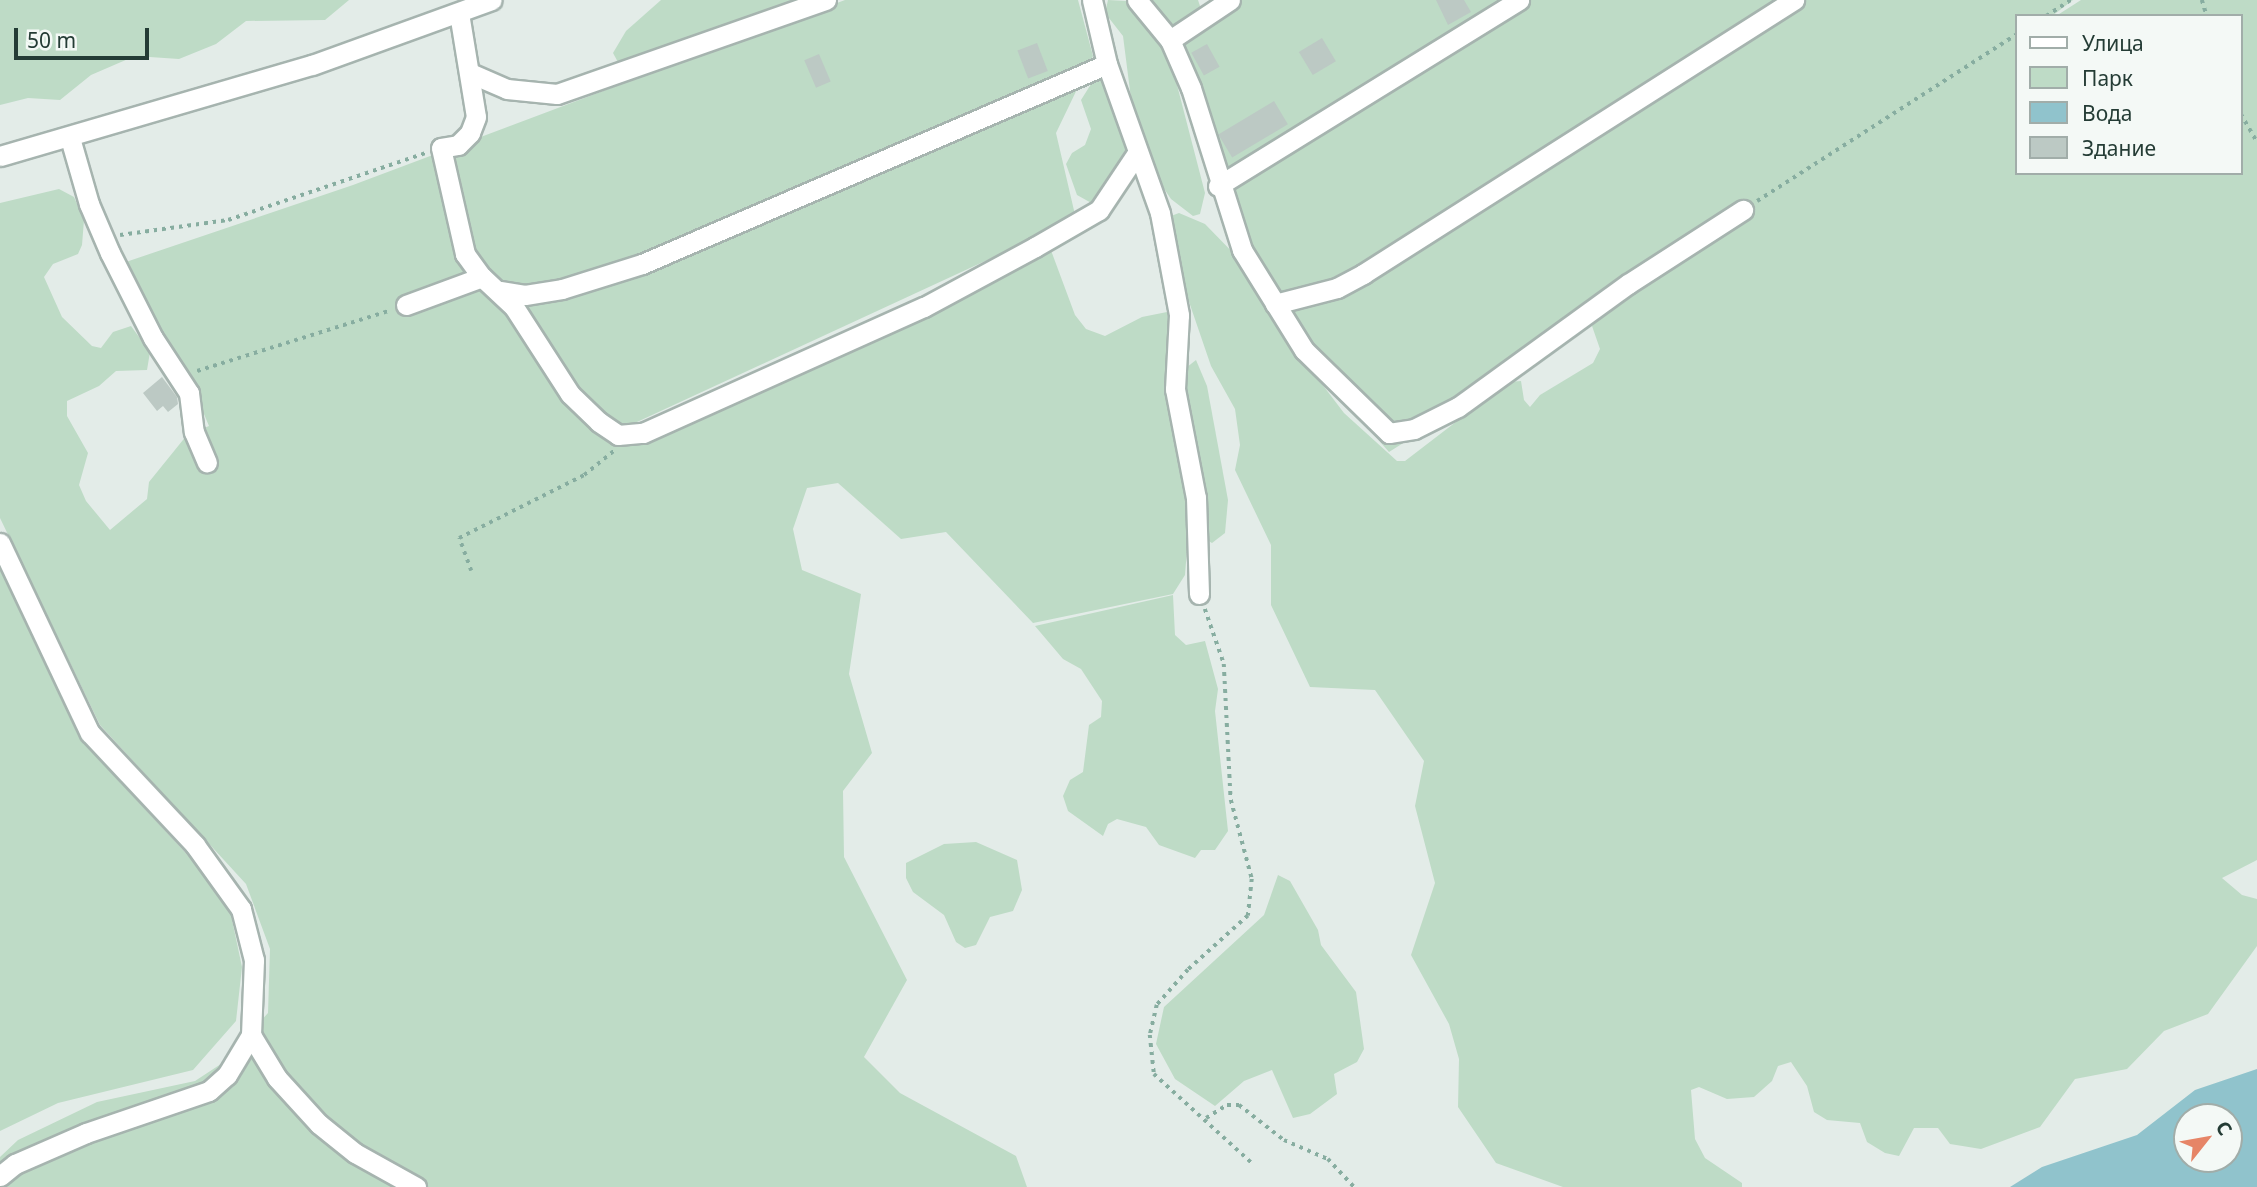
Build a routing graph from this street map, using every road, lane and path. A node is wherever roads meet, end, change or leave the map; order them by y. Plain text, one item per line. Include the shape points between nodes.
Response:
1 (492, 0) edge
2 (826, 0) edge
3 (1092, 0) edge
4 (1137, 0) edge
5 (1230, 0) edge
6 (1519, 0) edge
7 (1794, 0) edge
8 (2071, 0) edge
9 (452, 9) edge
10 (2049, 14) edge
11 (2016, 35) edge
12 (1170, 40) junction
13 (1107, 64) junction
14 (470, 74) junction
15 (2243, 118) edge
16 (70, 138) junction
17 (2257, 142) edge
18 (441, 148) junction
19 (1137, 153) junction
20 (0, 156) edge
21 (1219, 186) junction
22 (1743, 210) joint
23 (103, 233) junction
24 (482, 277) junction
25 (500, 291) junction
26 (406, 304) joint
27 (1275, 304) junction
28 (182, 377) junction
29 (618, 435) junction
30 (207, 462) dead end
31 (0, 543) edge
32 (471, 571) dead end
33 (1199, 594) joint
34 (251, 1035) junction
35 (1206, 1118) junction
36 (1253, 1164) dead end
37 (0, 1176) edge
38 (416, 1187) edge
39 (1354, 1187) edge

1 - 9 street
2 - 14 street via 557,94 507,89
3 - 13 street
4 - 12 street
5 - 12 street
6 - 21 street
7 - 27 street via 1363,274 1337,288
8 - 10 path
9 - 14 street
9 - 16 street via 312,65
11 - 22 path
12 - 21 street via 1191,88
13 - 19 street
13 - 25 street via 642,264 562,289 525,295
14 - 18 street via 476,98 473,125 458,145
15 - 17 path
16 - 20 street
16 - 23 street via 83,189
18 - 23 path via 228,220 118,235
18 - 24 street via 466,254
19 - 29 street via 1099,210 968,283 643,433
19 - 33 street via 1160,213 1179,315 1175,389 1196,498
21 - 27 street via 1242,250
22 - 27 street via 1628,284 1458,407 1398,433 1377,424 1304,350
23 - 28 street via 141,316
24 - 25 street
24 - 26 street
25 - 29 street via 570,394
26 - 28 path
28 - 30 street via 191,401 194,432
29 - 32 path via 614,455 584,475 459,538
31 - 34 street via 90,733 195,845 241,909 254,960
33 - 35 path via 1224,664 1231,800 1252,879 1248,916 1157,1005 1150,1035 1154,1074
34 - 37 street via 227,1075 209,1091 86,1133 15,1164
34 - 38 street via 277,1078 319,1124 355,1153
35 - 36 path
35 - 39 path via 1227,1105 1239,1105 1284,1140 1328,1159

